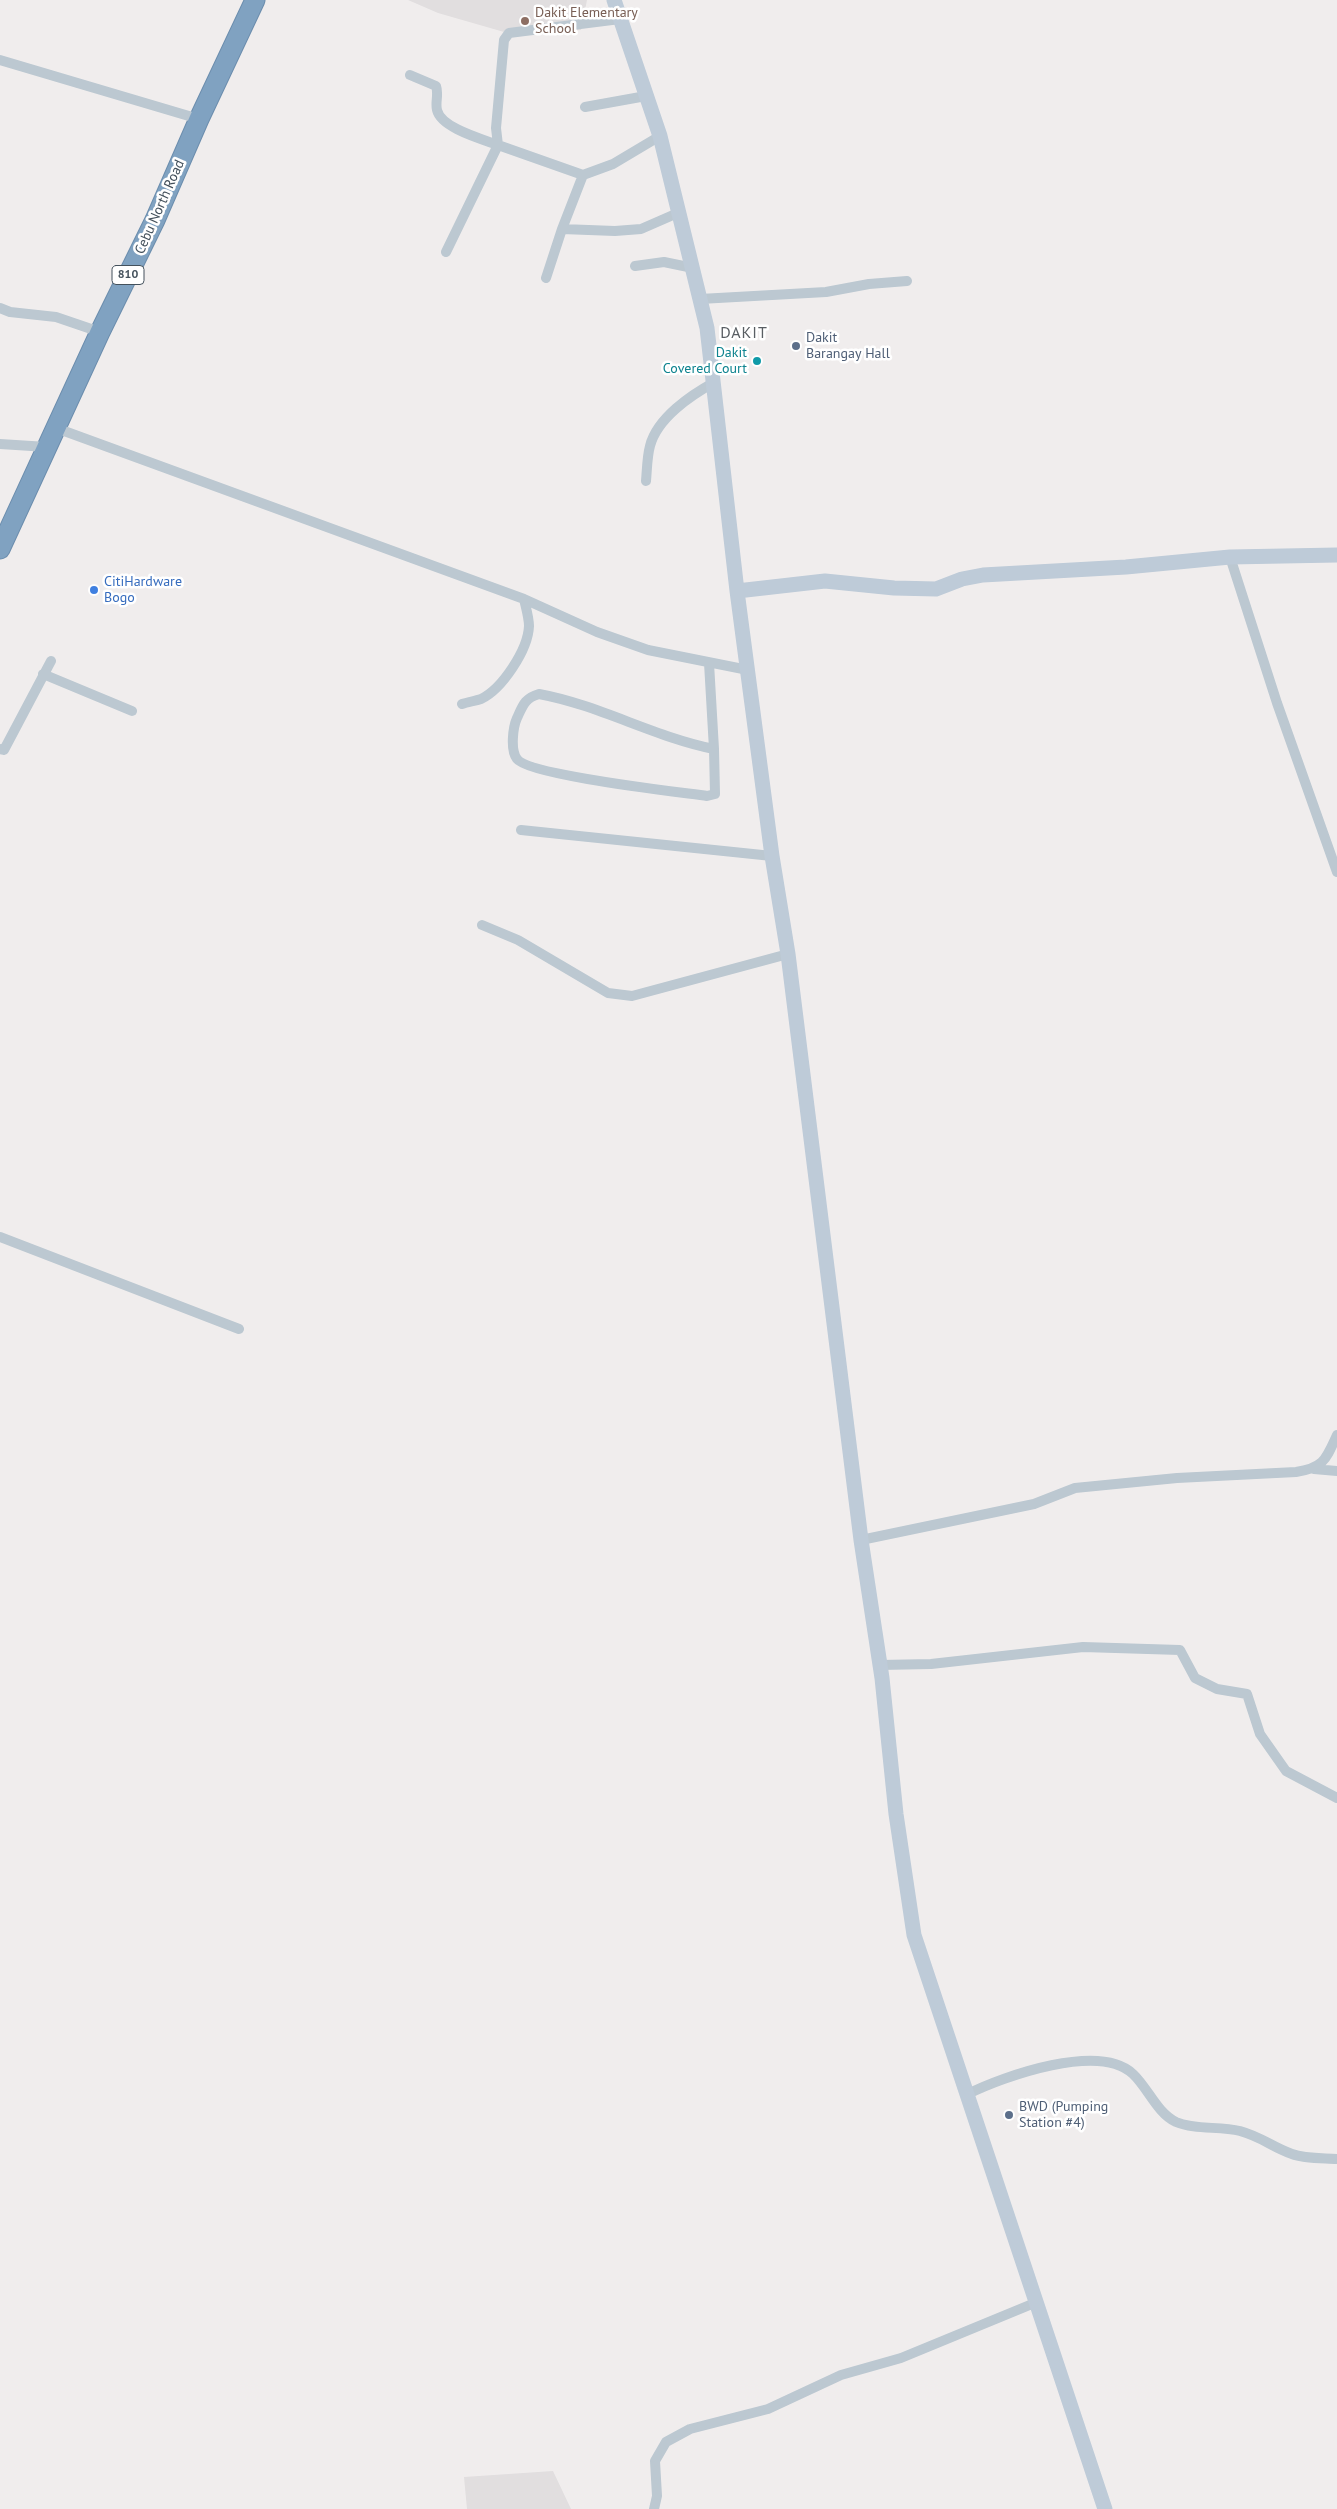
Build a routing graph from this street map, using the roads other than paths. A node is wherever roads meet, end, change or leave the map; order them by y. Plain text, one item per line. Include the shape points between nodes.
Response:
1 (255, 0) edge
2 (614, 0) edge
3 (620, 20) junction
4 (0, 60) edge
5 (410, 75) dead end
6 (646, 96) junction
7 (585, 107) dead end
8 (199, 119) junction
9 (660, 136) junction
10 (498, 145) junction
11 (584, 175) junction
12 (680, 212) junction
13 (562, 229) junction
14 (446, 252) dead end
15 (635, 266) dead end
16 (693, 268) junction
17 (546, 278) dead end
18 (907, 281) dead end
19 (700, 299) junction
20 (0, 308) edge
21 (100, 332) junction
22 (715, 382) junction
23 (56, 428) junction
24 (0, 444) edge
25 (47, 447) junction
26 (646, 481) dead end
27 (0, 549) edge
28 (1337, 555) edge
29 (1230, 557) junction
30 (737, 591) junction
31 (524, 600) junction
32 (51, 661) dead end
33 (709, 662) junction
34 (748, 670) junction
35 (43, 674) junction
36 (462, 704) dead end
37 (132, 711) dead end
38 (0, 748) edge
39 (714, 749) junction
40 (521, 830) dead end
41 (772, 856) junction
42 (1337, 872) edge
43 (482, 925) dead end
44 (788, 954) junction
45 (0, 1238) edge
46 (239, 1329) dead end
47 (1337, 1435) edge
48 (1314, 1469) junction
49 (1337, 1471) edge
50 (861, 1540) junction
51 (880, 1665) junction
52 (1337, 1798) edge
53 (968, 2094) junction
54 (1337, 2159) edge
55 (1037, 2302) junction
56 (654, 2509) edge
57 (1105, 2509) edge

1 - 8 highway, Cebu North Road / 810
2 - 3 main road
3 - 6 main road
3 - 10 street via 509,33 504,40 496,128
4 - 8 street
5 - 10 street via 436,86 437,110 447,123
6 - 7 street
6 - 9 main road
8 - 21 highway, Cebu North Road / 810 via 155,220
9 - 11 street via 613,164
9 - 12 main road
10 - 11 street
10 - 14 street
11 - 13 street
12 - 13 street via 641,229
12 - 16 main road
13 - 17 street
15 - 16 street via 664,262
16 - 19 main road
18 - 19 street via 826,292
19 - 22 main road
20 - 21 street via 56,317
21 - 23 highway, Cebu North Road / 810
22 - 26 street via 695,392 660,425 650,446
22 - 30 main road
23 - 25 highway, Cebu North Road / 810
23 - 31 street
24 - 25 street
25 - 27 highway, Cebu North Road / 810
28 - 29 main road
29 - 30 main road via 983,575 936,589 825,581
29 - 42 street
30 - 34 main road
31 - 33 street via 648,650
31 - 36 street via 529,626 509,674 493,691
32 - 35 street
33 - 34 street
33 - 39 street
34 - 41 main road
35 - 37 street
35 - 38 street via 4,750
39 - 39 street via 539,694 524,702 515,722 517,759 525,765 554,773 707,796 717,791
40 - 41 street
41 - 44 main road
43 - 44 street via 518,940 608,993 620,996 632,996
44 - 50 main road
45 - 46 street
47 - 48 street via 1328,1456
48 - 49 street
48 - 50 street via 1075,1488 1034,1504
50 - 51 main road
51 - 52 street via 931,1664 1083,1647 1180,1650 1195,1678 1217,1689 1247,1694 1260,1734 1286,1771
51 - 53 main road via 896,1814 914,1935
53 - 54 street via 996,2080 1071,2061 1117,2062 1133,2073 1160,2110 1175,2121 1260,2137 1293,2155
53 - 55 main road
55 - 56 street via 901,2358 841,2375 768,2409 690,2429 666,2442 655,2461 657,2496
55 - 57 main road

